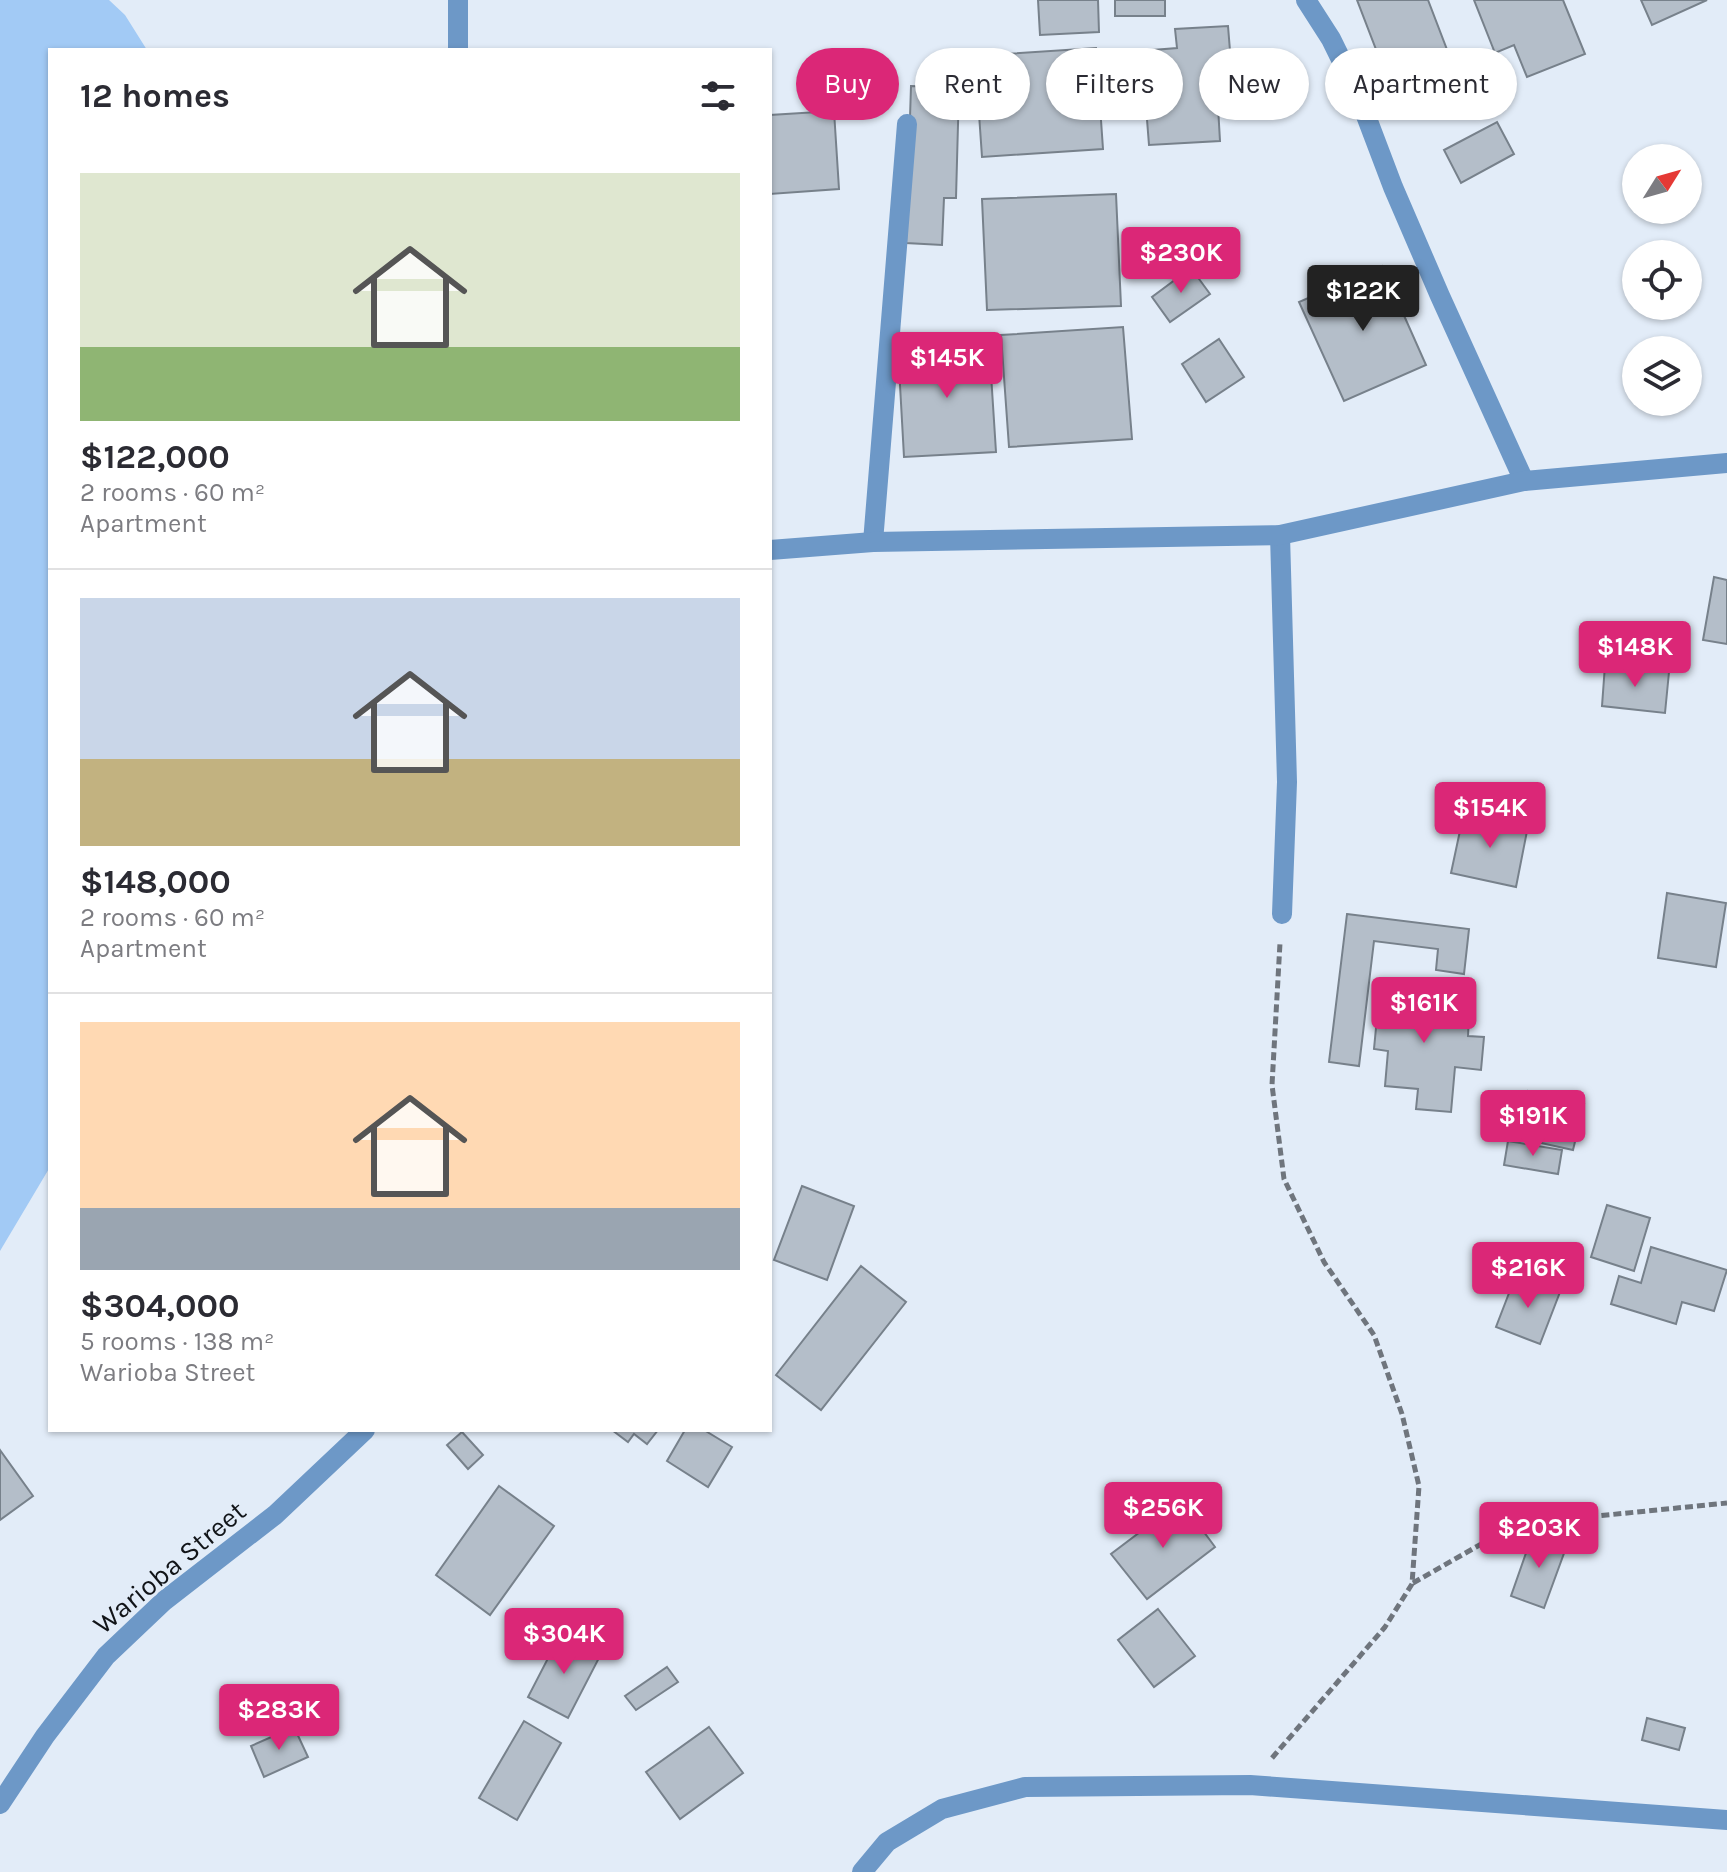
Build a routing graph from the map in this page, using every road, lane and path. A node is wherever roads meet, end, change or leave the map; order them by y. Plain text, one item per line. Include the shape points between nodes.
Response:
1 (458, 0) edge
2 (1306, 0) edge
3 (458, 48) edge
4 (907, 124) dead end
5 (1727, 463) edge
6 (1524, 481) junction
7 (1280, 535) junction
8 (873, 542) junction
9 (772, 550) edge
10 (1282, 914) joint
11 (363, 1432) edge
12 (1727, 1503) edge
13 (1412, 1584) junction
14 (1250, 1785) junction
15 (0, 1804) edge
16 (1727, 1820) edge
17 (862, 1872) edge

1 - 3 street
2 - 6 street via 1357,92 1393,187
4 - 8 street
5 - 6 street
6 - 7 street
7 - 8 street
7 - 10 street via 1287,782
8 - 9 street
10 - 13 path via 1272,1085 1284,1179 1324,1262 1374,1335 1402,1414 1419,1486
11 - 15 street, Warioba Street via 275,1515 164,1601 106,1656
12 - 13 path via 1511,1527
13 - 14 path via 1385,1627
14 - 16 street
14 - 17 street via 1025,1787 942,1809 887,1842

